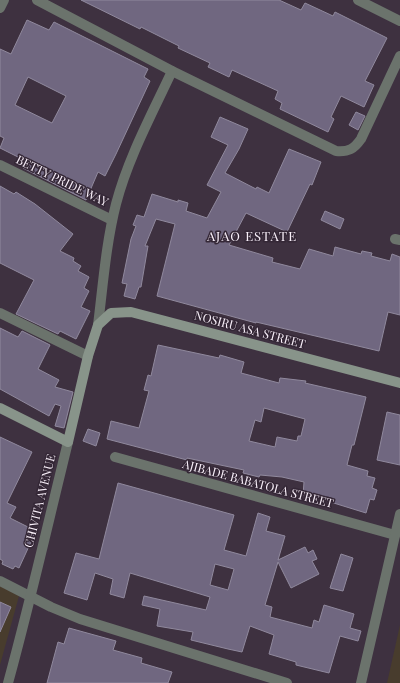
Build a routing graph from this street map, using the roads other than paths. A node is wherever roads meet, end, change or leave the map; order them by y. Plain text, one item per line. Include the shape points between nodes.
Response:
1 (4, 0) edge
2 (37, 0) edge
3 (358, 0) edge
4 (0, 8) edge
5 (400, 21) edge
6 (400, 56) edge
7 (172, 71) junction
8 (0, 165) edge
9 (112, 220) junction
10 (0, 313) edge
11 (98, 325) junction
12 (88, 356) junction
13 (400, 383) edge
14 (0, 408) edge
15 (68, 442) junction
16 (115, 457) dead end
17 (400, 514) edge
18 (395, 535) junction
19 (0, 581) edge
20 (31, 597) junction
21 (8, 683) edge
22 (287, 683) edge
23 (361, 683) edge

1 - 4 street
2 - 7 street
3 - 5 street
6 - 7 street via 369,125 356,147 348,152 336,151
7 - 9 street via 129,168
8 - 9 street, BETTY PRIDE WAY
9 - 11 street
10 - 12 street
11 - 12 street, CHIVITA AVENUE
11 - 13 street, NOSIRU ASA STREET via 111,313 131,312
12 - 15 street, CHIVITA AVENUE
14 - 15 street
15 - 20 street, CHIVITA AVENUE
16 - 18 street, AJIBADE BABATOLA STREET
17 - 18 street
18 - 23 street
19 - 20 street
20 - 21 street, CHIVITA AVENUE
20 - 22 street via 80,619

